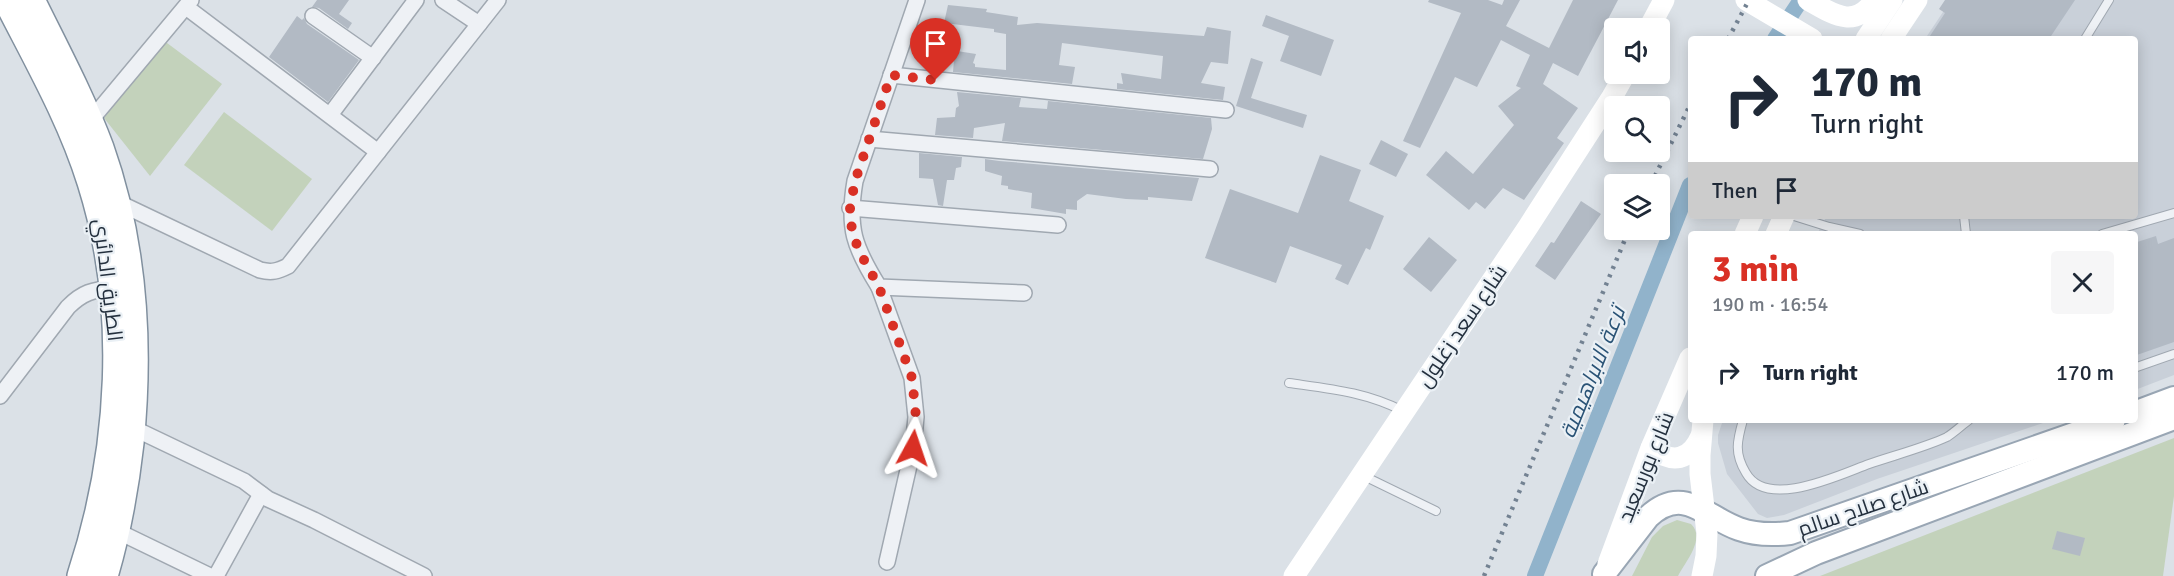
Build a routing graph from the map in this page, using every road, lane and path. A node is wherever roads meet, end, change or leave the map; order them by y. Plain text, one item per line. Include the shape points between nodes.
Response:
1 (7, 0) edge
2 (31, 0) edge
3 (416, 0) edge
4 (443, 0) edge
5 (498, 0) edge
6 (917, 0) edge
7 (1664, 0) edge
8 (1808, 0) edge
9 (1875, 0) edge
10 (1892, 0) edge
11 (1917, 0) edge
12 (2109, 0) edge
13 (188, 4) edge
14 (1753, 4) edge
15 (313, 16) dead end
16 (1654, 18) edge
17 (479, 24) junction
18 (1807, 36) edge
19 (1868, 36) edge
20 (1893, 36) edge
21 (2087, 36) edge
22 (373, 58) junction
23 (891, 75) junction
24 (1619, 84) edge
25 (1226, 110) dead end
26 (330, 115) junction
27 (90, 122) junction
28 (869, 139) junction
29 (378, 152) junction
30 (1210, 169) dead end
31 (850, 208) junction
32 (2174, 213) edge
33 (114, 218) junction
34 (1804, 219) edge
35 (1058, 225) dead end
36 (1847, 231) edge
37 (2112, 231) edge
38 (119, 261) junction
39 (879, 287) junction
40 (113, 290) junction
41 (1024, 293) dead end
42 (2174, 354) edge
43 (1688, 363) edge
44 (2138, 367) edge
45 (1289, 383) dead end
46 (0, 396) edge
47 (2174, 399) edge
48 (1404, 412) junction
49 (2138, 412) edge
50 (2174, 418) edge
51 (1742, 423) edge
52 (1966, 423) edge
53 (2105, 423) edge
54 (2117, 423) edge
55 (131, 427) junction
56 (1702, 428) edge
57 (1651, 448) junction
58 (2069, 458) junction
59 (1362, 475) junction
60 (261, 495) junction
61 (1436, 511) dead end
62 (1706, 511) junction
63 (117, 531) junction
64 (887, 562) dead end
65 (1604, 575) edge
66 (81, 576) edge
67 (104, 576) edge
68 (210, 576) edge
69 (216, 576) edge
70 (424, 576) edge
71 (1294, 576) edge
72 (1702, 576) edge
73 (1767, 576) edge

1 - 33 highway, الطريق الدائري via 62,107 91,182
2 - 27 highway, الطريق الدائري
3 - 22 street
4 - 17 street
5 - 17 street
6 - 23 street
7 - 16 street
8 - 9 street via 1838,16 1856,16
10 - 19 street
11 - 20 street
12 - 21 lane
13 - 26 street
13 - 27 street
14 - 18 street
15 - 22 street
17 - 29 street
22 - 26 street
23 - 25 street
23 - 28 street
24 - 48 street, شارع سعد زغلول
26 - 29 street
27 - 33 highway, الطريق الدائري
28 - 30 street
28 - 31 street
29 - 33 street via 288,266 271,273
31 - 35 street
31 - 39 street via 859,251
32 - 37 lane
33 - 38 highway, الطريق الدائري
34 - 36 lane
38 - 40 highway, الطريق الدائري
38 - 55 highway, الطريق الدائري via 133,289
39 - 41 street
39 - 64 street via 912,378 916,417 911,458
40 - 46 street via 96,289 80,295
40 - 66 highway, الطريق الدائري via 117,343 112,423 97,522
42 - 44 lane
43 - 57 street, شارع بورسعيد
45 - 48 lane via 1352,392
47 - 49 main road
48 - 59 street, شارع سعد زغلول
50 - 58 main road, شارع صلاح سالم
51 - 52 lane via 1737,442 1739,461 1758,486 1776,490 1810,485 1947,436
53 - 62 main road, شارع صلاح سالم via 1790,533 1748,531
54 - 58 main road via 2061,446 2060,456
55 - 60 street via 244,481
55 - 63 highway, الطريق الدائري
56 - 57 street via 1696,448 1686,456 1674,459
56 - 62 street, شارع بورسعيد via 1700,474
57 - 65 street, شارع بورسعيد
58 - 73 main road, شارع صلاح سالم via 1816,553
59 - 61 lane
59 - 71 street, شارع سعد زغلول
60 - 69 street
60 - 70 street
62 - 65 main road, شارع صلاح سالم via 1679,502 1656,509
62 - 72 street, شارع بورسعيد
63 - 67 highway, الطريق الدائري
63 - 68 street

